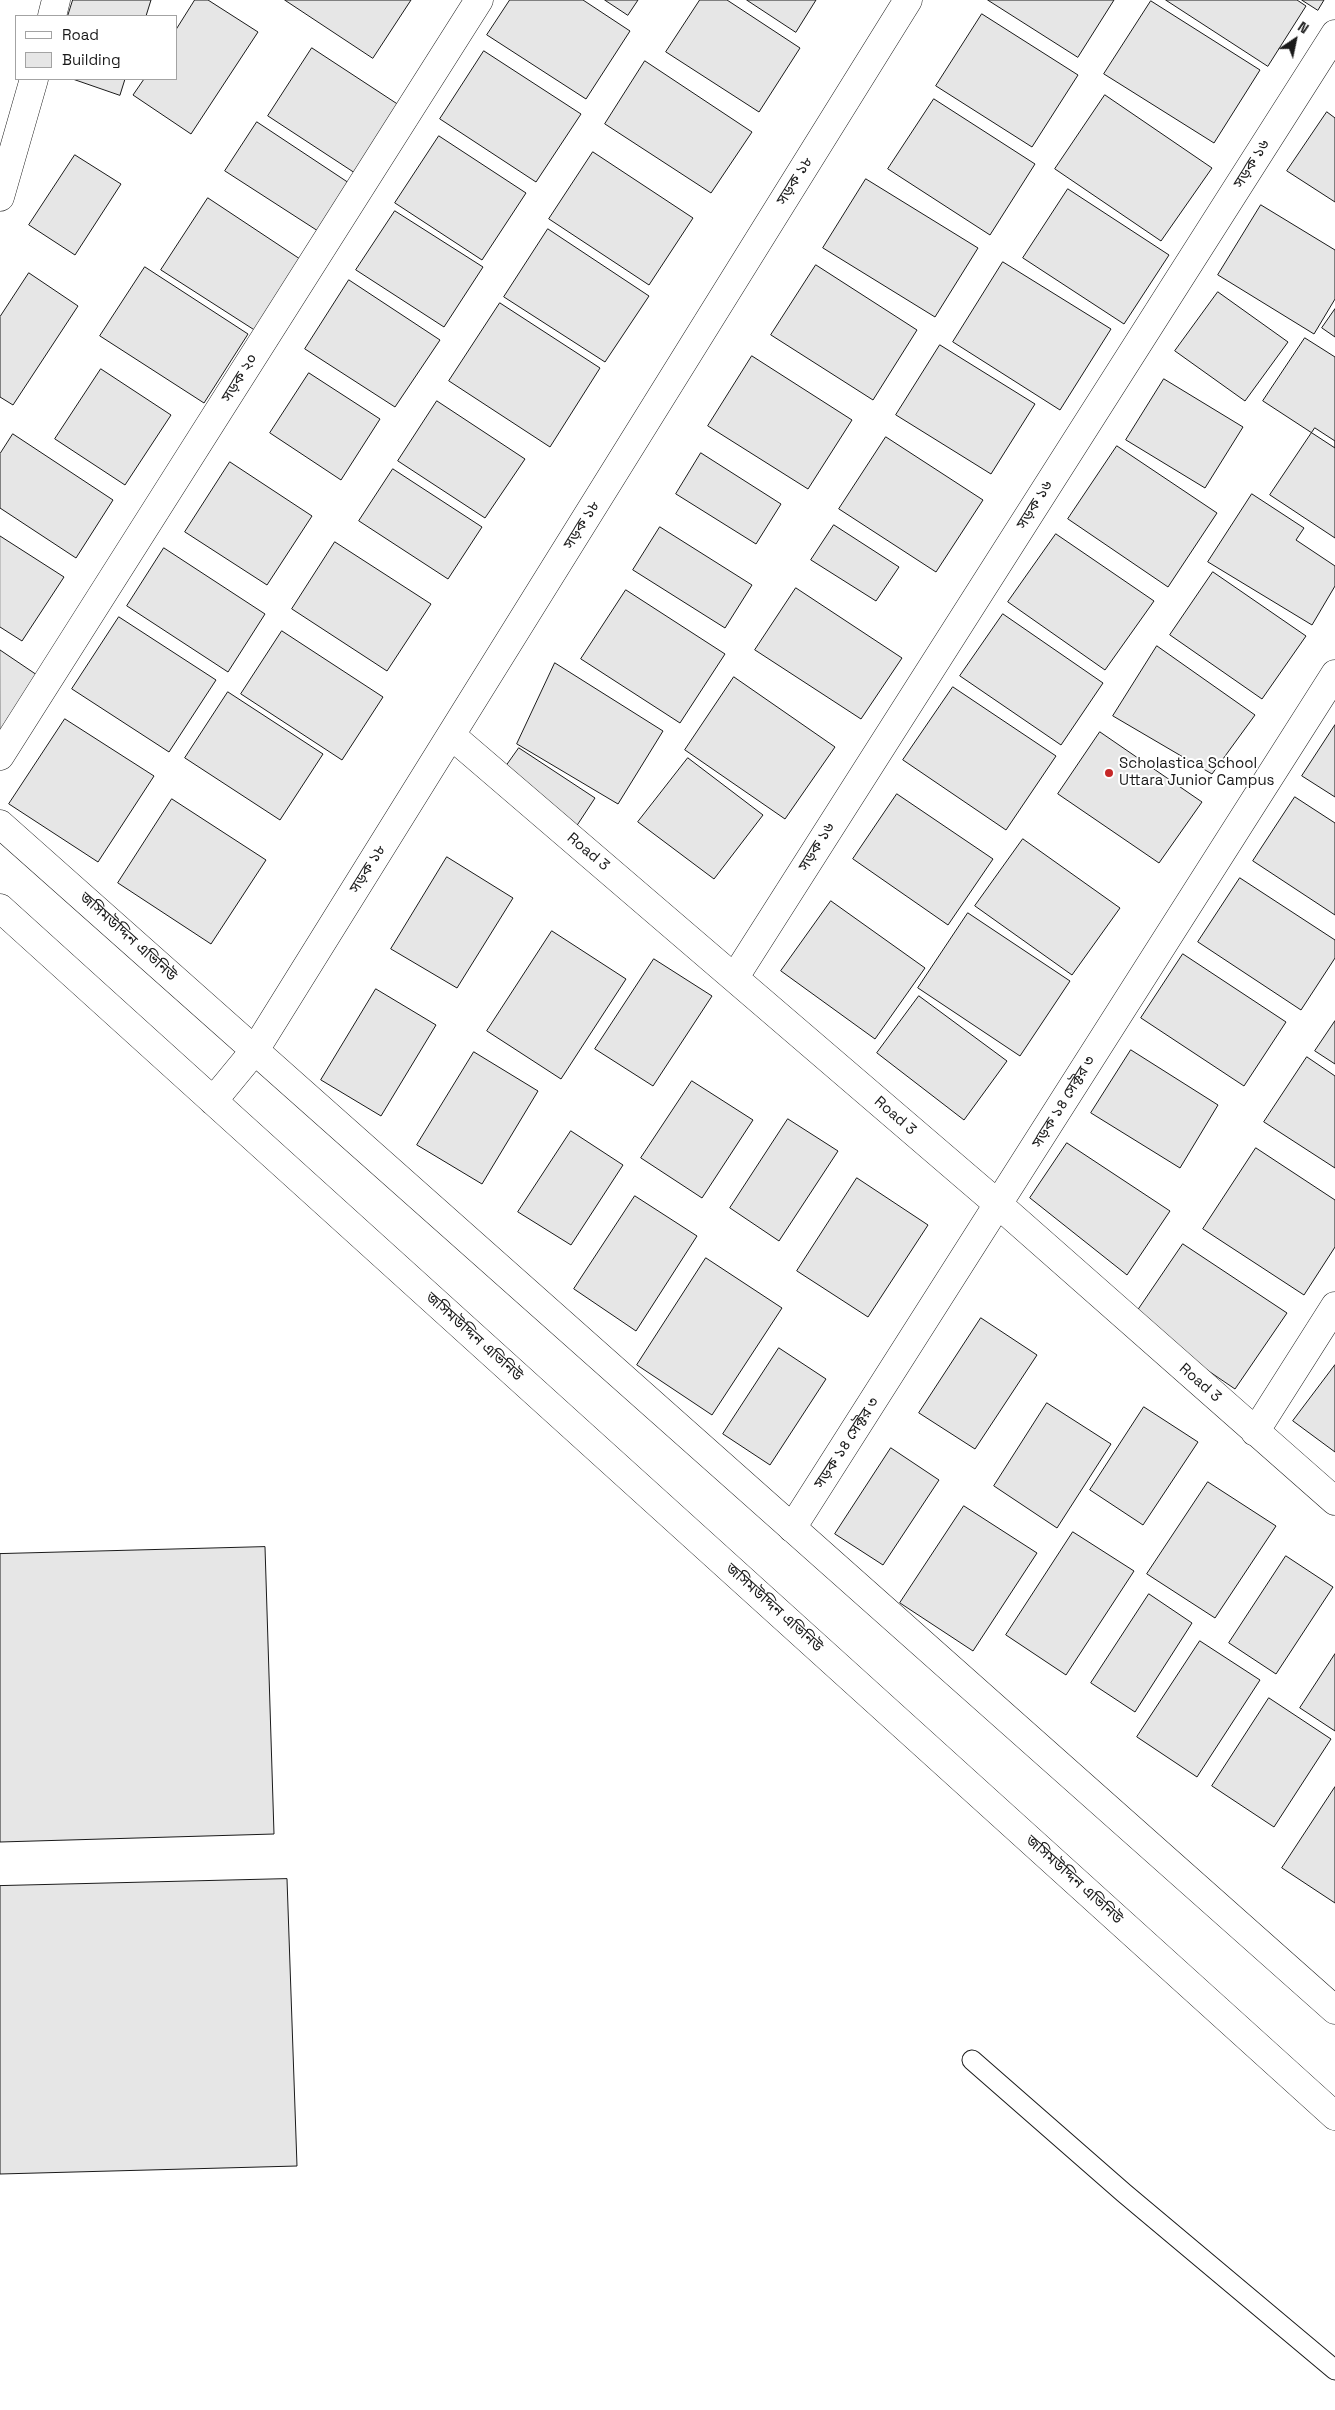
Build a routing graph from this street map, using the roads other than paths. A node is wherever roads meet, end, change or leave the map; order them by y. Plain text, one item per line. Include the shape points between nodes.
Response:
1 (56, 0) edge
2 (479, 0) edge
3 (908, 0) edge
4 (52, 15) edge
5 (1335, 34) edge
6 (34, 80) edge
7 (0, 198) edge
8 (1335, 674) edge
9 (452, 736) junction
10 (0, 756) edge
11 (0, 824) edge
12 (0, 908) edge
13 (735, 977) junction
14 (255, 1050) junction
15 (213, 1101) junction
16 (998, 1205) junction
17 (1335, 1306) edge
18 (1255, 1432) junction
19 (1335, 1501) edge
20 (792, 1528) junction
21 (1335, 2010) edge
22 (972, 2060) dead end
23 (1335, 2116) edge
24 (1335, 2370) edge

1 - 4 street
2 - 10 street, সড়ক ২০
3 - 9 street, সড়ক ১৮
5 - 13 street, সড়ক ১৬
6 - 7 street
8 - 16 street, সড়ক ১৪ সেক্টর ৩
9 - 13 street, Road 3
9 - 14 street, সড়ক ১৮
11 - 14 street, জসিমউদ্দিন এভিনিউ
12 - 15 street, জসিমউদ্দিন এভিনিউ
13 - 16 street, Road 3
14 - 15 street
14 - 20 street, জসিমউদ্দিন এভিনিউ
15 - 23 street, জসিমউদ্দিন এভিনিউ
16 - 18 street, Road 3
16 - 20 street, সড়ক ১৪ সেক্টর ৩
17 - 18 street
18 - 19 street, Road 3
20 - 21 street, জসিমউদ্দিন এভিনিউ
22 - 24 lane

